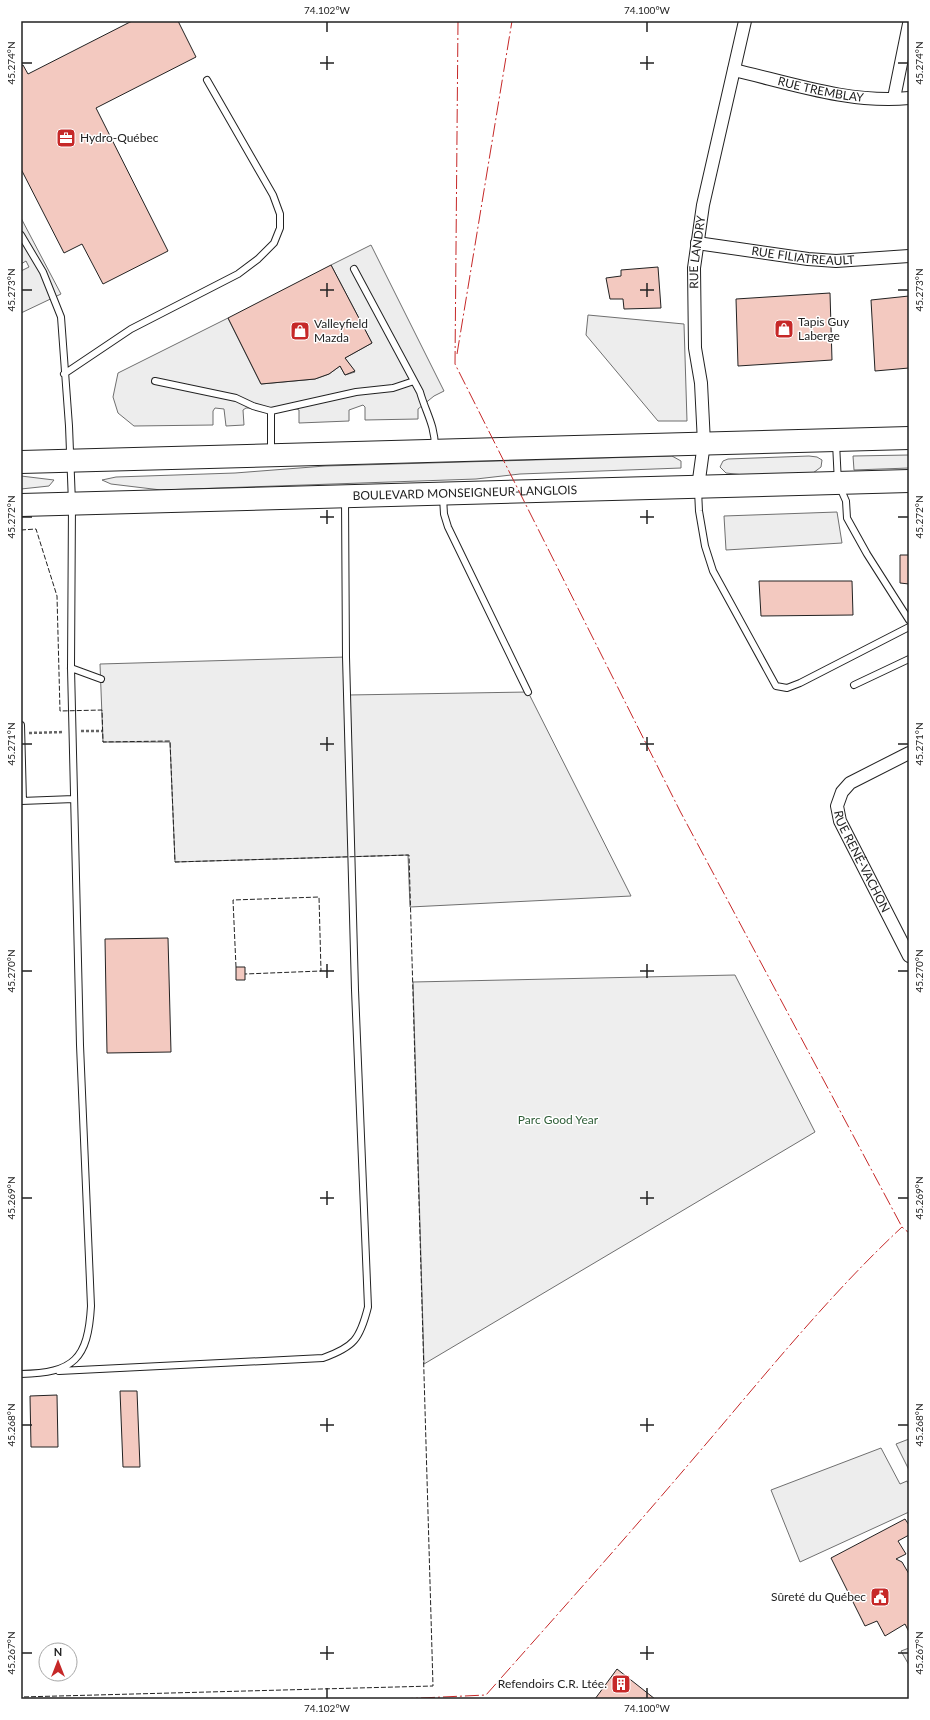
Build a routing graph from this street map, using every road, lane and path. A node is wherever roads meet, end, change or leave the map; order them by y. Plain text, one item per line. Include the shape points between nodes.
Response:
1 (745, 21) edge
2 (909, 24) edge
3 (734, 70) junction
4 (207, 80) dead end
5 (894, 98) junction
6 (909, 98) edge
7 (21, 235) edge
8 (697, 243) junction
9 (909, 256) edge
10 (354, 269) dead end
11 (64, 374) junction
12 (155, 380) dead end
13 (414, 381) junction
14 (271, 411) junction
15 (909, 438) edge
16 (836, 440) junction
17 (704, 443) junction
18 (435, 451) junction
19 (271, 456) junction
20 (71, 461) junction
21 (21, 462) edge
22 (909, 481) edge
23 (838, 483) junction
24 (698, 487) junction
25 (443, 494) junction
26 (345, 496) junction
27 (72, 503) junction
28 (21, 505) edge
29 (909, 620) edge
30 (909, 627) edge
31 (909, 659) edge
32 (71, 668) junction
33 (101, 679) dead end
34 (854, 685) dead end
35 (528, 692) dead end
36 (21, 725) edge
37 (909, 753) edge
38 (74, 799) junction
39 (22, 801) edge
40 (909, 956) edge
41 (55, 1371) junction
42 (21, 1374) edge

1 - 3 street, RUE LANDRY
2 - 5 street
3 - 5 street, RUE TREMBLAY via 840,94
3 - 8 street, RUE LANDRY
4 - 11 lane via 273,194 280,214 280,228 274,243 238,274 131,329
5 - 6 street, RUE TREMBLAY
7 - 11 lane via 43,272 61,317
8 - 9 street, RUE FILIATREAULT via 836,261
8 - 17 street, RUE LANDRY via 694,268 694,327 701,383
10 - 13 lane
11 - 20 lane
12 - 14 lane via 236,398
13 - 14 lane via 393,388 356,392
13 - 18 lane via 433,426
14 - 19 lane
15 - 16 highway
16 - 17 highway
16 - 23 lane
17 - 18 highway
17 - 24 street, RUE LANDRY
18 - 19 highway
19 - 20 highway
20 - 21 highway
20 - 27 lane
22 - 23 highway, BOULEVARD MONSEIGNEUR-LANGLOIS
23 - 24 highway, BOULEVARD MONSEIGNEUR-LANGLOIS
23 - 29 lane via 846,501 846,518
24 - 25 highway, BOULEVARD MONSEIGNEUR-LANGLOIS
24 - 30 lane via 705,546 713,571 776,686 786,688 800,683
25 - 26 highway, BOULEVARD MONSEIGNEUR-LANGLOIS
25 - 35 lane via 444,514 448,527
26 - 27 highway, BOULEVARD MONSEIGNEUR-LANGLOIS
26 - 41 lane via 346,657 355,990 368,1307 364,1326 343,1351 323,1358
27 - 28 highway, BOULEVARD MONSEIGNEUR-LANGLOIS
27 - 32 lane
31 - 34 lane
32 - 33 lane
32 - 38 lane
36 - 39 lane
37 - 40 street, RUE RENÉ-VACHON via 850,783 842,792 837,806 840,821
38 - 39 lane
38 - 41 lane via 80,1045 91,1306 89,1333 81,1352 66,1366
41 - 42 lane

